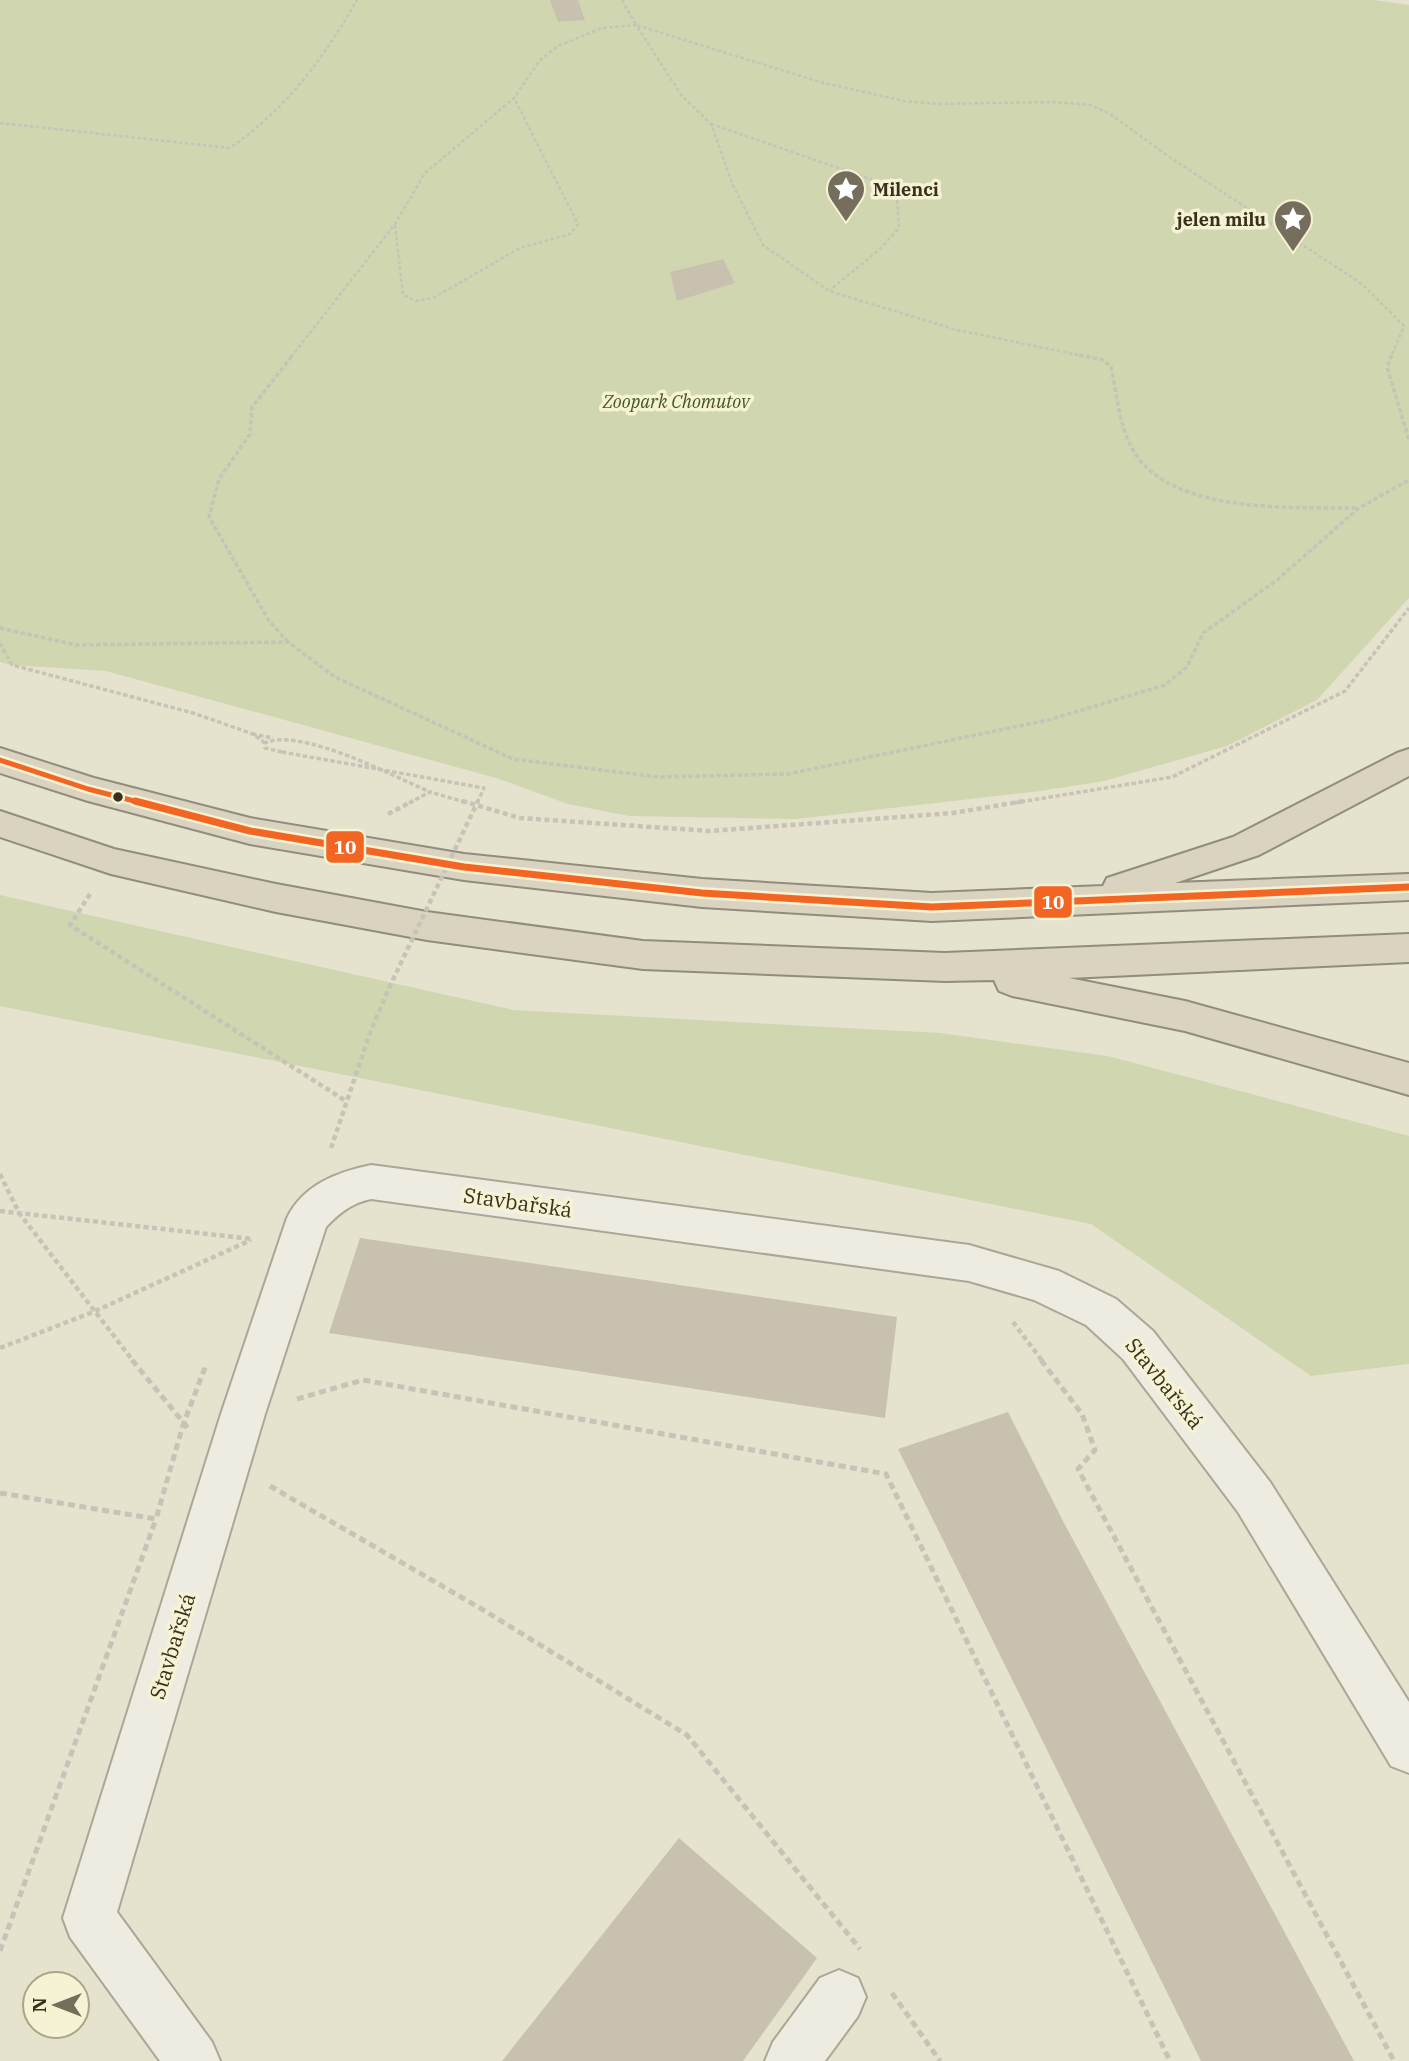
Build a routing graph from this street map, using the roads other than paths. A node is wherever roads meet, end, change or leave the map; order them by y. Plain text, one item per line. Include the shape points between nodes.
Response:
1 (0, 760) edge
2 (1409, 761) edge
3 (0, 824) edge
4 (1409, 887) edge
5 (1075, 902) junction
6 (1409, 948) edge
7 (945, 967) junction
8 (1409, 1079) edge
9 (1409, 1748) edge
10 (864, 1980) road end
11 (193, 2061) edge
12 (792, 2061) edge

1 - 5 highway via 100,793 250,831 464,867 702,893 932,907
2 - 5 highway via 1246,846
3 - 7 highway via 111,861 427,926 643,955
4 - 5 highway
6 - 7 highway
7 - 8 highway via 1185,1016
9 - 11 street, Stavbařská via 1254,1497 1138,1345 1101,1312 1044,1284 969,1263 371,1182 347,1186 330,1195 308,1218 243,1414 89,1918
10 - 12 street

